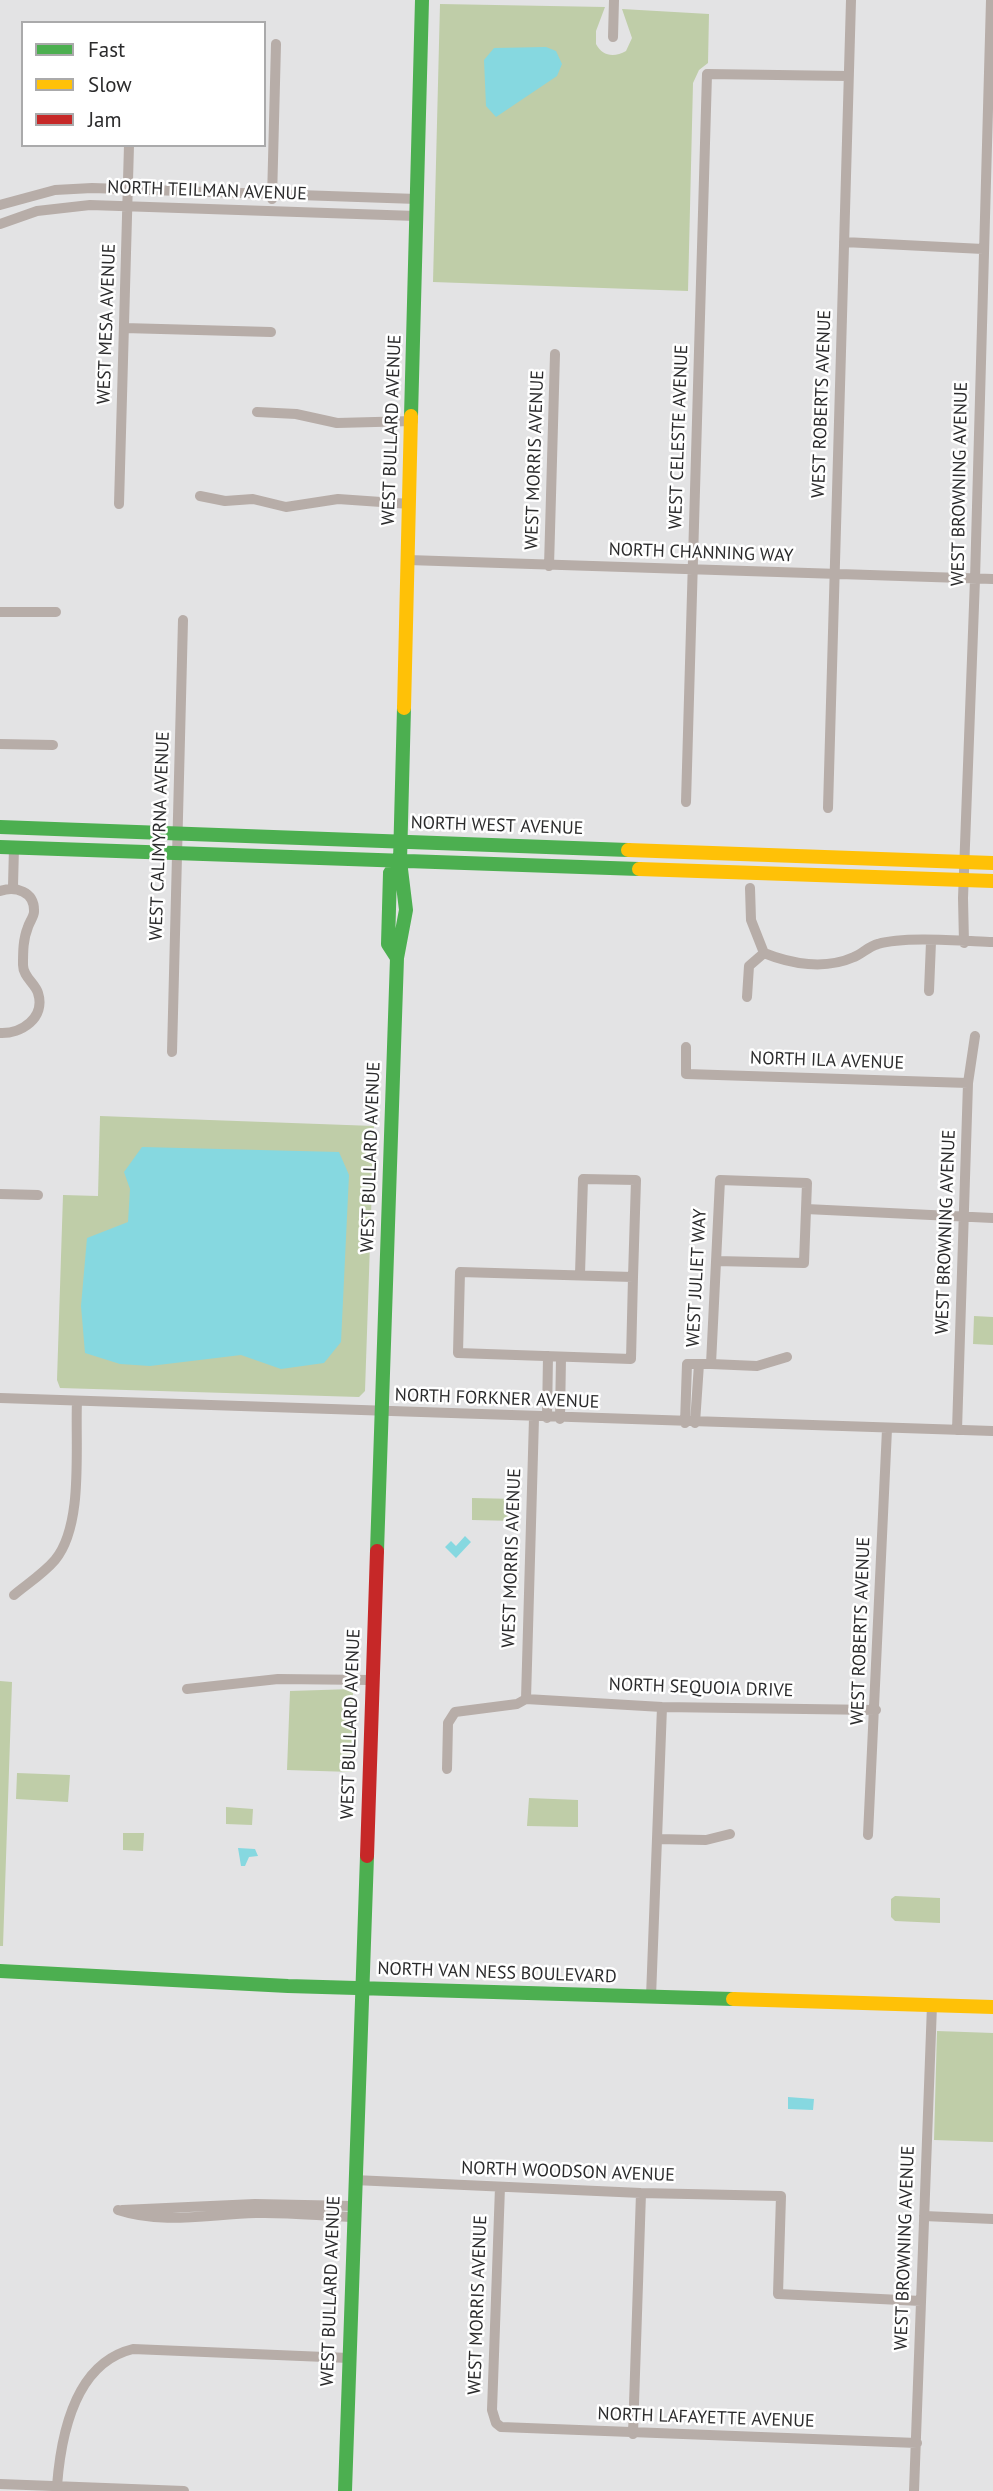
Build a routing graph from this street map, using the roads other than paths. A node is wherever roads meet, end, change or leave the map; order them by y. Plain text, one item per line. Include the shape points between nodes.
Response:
1 (422, 0) edge
2 (614, 0) edge
3 (851, 0) edge
4 (991, 0) edge
5 (992, 26) edge
6 (613, 37) dead end
7 (276, 44) dead end
8 (848, 76) junction
9 (129, 147) edge
10 (128, 189) junction
11 (272, 195) junction
12 (989, 195) edge
13 (417, 200) junction
14 (0, 205) edge
15 (127, 206) junction
16 (271, 212) junction
17 (416, 216) junction
18 (0, 224) edge
19 (844, 242) junction
20 (983, 249) junction
21 (124, 328) junction
22 (271, 332) dead end
23 (555, 354) dead end
24 (257, 412) dead end
25 (412, 421) junction
26 (200, 496) dead end
27 (119, 504) dead end
28 (410, 504) junction
29 (408, 560) junction
30 (549, 566) junction
31 (693, 571) junction
32 (835, 575) junction
33 (975, 579) junction
34 (993, 579) edge
35 (0, 612) edge
36 (56, 612) dead end
37 (183, 620) dead end
38 (0, 744) edge
39 (53, 745) dead end
40 (686, 802) dead end
41 (828, 808) dead end
42 (0, 827) edge
43 (179, 833) junction
44 (401, 842) junction
45 (7, 847) edge
46 (178, 853) junction
47 (816, 856) junction
48 (400, 861) junction
49 (965, 862) junction
50 (993, 863) edge
51 (647, 870) junction
52 (964, 880) junction
53 (993, 881) edge
54 (13, 886) junction
55 (750, 888) dead end
56 (0, 891) edge
57 (932, 942) junction
58 (993, 942) edge
59 (964, 943) junction
60 (764, 953) junction
61 (929, 991) dead end
62 (747, 997) dead end
63 (0, 1033) edge
64 (975, 1036) dead end
65 (687, 1048) dead end
66 (172, 1052) dead end
67 (968, 1083) junction
68 (0, 1194) edge
69 (38, 1195) dead end
70 (806, 1209) junction
71 (963, 1217) junction
72 (993, 1218) edge
73 (716, 1261) junction
74 (580, 1274) junction
75 (633, 1277) junction
76 (548, 1356) junction
77 (561, 1357) junction
78 (787, 1357) dead end
79 (699, 1364) junction
80 (0, 1398) edge
81 (77, 1401) junction
82 (380, 1412) junction
83 (534, 1418) junction
84 (547, 1418) junction
85 (560, 1419) junction
86 (690, 1423) junction
87 (887, 1429) junction
88 (957, 1430) junction
89 (993, 1431) edge
90 (14, 1595) dead end
91 (371, 1680) junction
92 (187, 1689) dead end
93 (526, 1699) junction
94 (662, 1707) junction
95 (876, 1710) junction
96 (447, 1769) dead end
97 (730, 1834) dead end
98 (868, 1835) dead end
99 (657, 1839) junction
100 (0, 1971) edge
101 (361, 1987) junction
102 (651, 1997) junction
103 (932, 2006) junction
104 (993, 2007) edge
105 (354, 2180) junction
106 (500, 2187) junction
107 (641, 2193) junction
108 (165, 2212) dead end
109 (353, 2212) junction
110 (924, 2216) junction
111 (993, 2219) edge
112 (921, 2301) junction
113 (349, 2358) junction
114 (496, 2423) joint
115 (633, 2434) junction
116 (917, 2443) junction
117 (0, 2484) edge
118 (57, 2486) junction
119 (184, 2491) edge
120 (345, 2491) edge
121 (914, 2491) edge

1 - 13 main road, WEST BULLARD AVENUE
2 - 6 street
3 - 8 street, WEST ROBERTS AVENUE
4 - 5 street, WEST BROWNING AVENUE
5 - 12 street, WEST BROWNING AVENUE
7 - 11 street
8 - 19 street, WEST ROBERTS AVENUE
8 - 31 street, WEST CELESTE AVENUE via 707,74
9 - 10 street, WEST MESA AVENUE
10 - 11 street, NORTH TEILMAN AVENUE
10 - 14 street, NORTH TEILMAN AVENUE via 55,190
10 - 15 street, WEST MESA AVENUE
11 - 13 street, NORTH TEILMAN AVENUE
11 - 16 street
12 - 20 street, WEST BROWNING AVENUE
13 - 17 main road, WEST BULLARD AVENUE
15 - 16 street, NORTH TEILMAN AVENUE
15 - 18 street, NORTH TEILMAN AVENUE via 57,207
15 - 21 street, WEST MESA AVENUE
16 - 17 street, NORTH TEILMAN AVENUE
17 - 25 main road, WEST BULLARD AVENUE
19 - 20 street
19 - 32 street, WEST ROBERTS AVENUE
20 - 33 street, WEST BROWNING AVENUE
21 - 22 street
21 - 27 street, WEST MESA AVENUE
23 - 30 street, WEST MORRIS AVENUE
24 - 25 street via 337,423
25 - 28 main road, WEST BULLARD AVENUE
26 - 28 street via 225,501 253,499 286,507 338,499
28 - 29 main road, WEST BULLARD AVENUE
29 - 30 street, NORTH CHANNING WAY
29 - 44 main road, WEST BULLARD AVENUE
30 - 31 street, NORTH CHANNING WAY
31 - 32 street, NORTH CHANNING WAY
31 - 40 street, WEST CELESTE AVENUE
32 - 33 street, NORTH CHANNING WAY
32 - 41 street, WEST ROBERTS AVENUE
33 - 34 street, NORTH CHANNING WAY
33 - 49 street, WEST BROWNING AVENUE
35 - 36 street
37 - 43 street, WEST CALIMYRNA AVENUE
38 - 39 street
42 - 43 main road, NORTH WEST AVENUE
43 - 44 main road, NORTH WEST AVENUE
43 - 46 street, WEST CALIMYRNA AVENUE
44 - 47 main road, NORTH WEST AVENUE
44 - 48 main road, WEST BULLARD AVENUE
45 - 46 main road
45 - 54 street
46 - 48 main road
46 - 66 street, WEST CALIMYRNA AVENUE
47 - 49 main road, NORTH WEST AVENUE
47 - 51 main road via 775,862 661,860
48 - 51 main road
48 - 82 main road, WEST BULLARD AVENUE via 390,873 388,944 397,958
49 - 50 main road, NORTH WEST AVENUE
49 - 52 street, WEST BROWNING AVENUE
51 - 52 main road
52 - 53 main road
52 - 59 street, WEST BROWNING AVENUE
54 - 56 street
54 - 63 street via 23,890 34,912 23,941 23,970 38,992 39,1003 36,1017 27,1025 14,1033
55 - 60 street via 751,920
57 - 59 street
57 - 60 street via 877,944 833,964 787,962
57 - 61 street
58 - 59 street
60 - 62 street via 749,967
64 - 67 street, WEST BROWNING AVENUE
65 - 67 street, NORTH ILA AVENUE via 686,1074
67 - 71 street, WEST BROWNING AVENUE
68 - 69 street
70 - 71 street
70 - 73 street via 804,1263
70 - 73 street, WEST JULIET WAY via 807,1183 720,1181
71 - 72 street
71 - 88 street, WEST BROWNING AVENUE
73 - 79 street, WEST JULIET WAY
74 - 75 street
74 - 75 street via 583,1179 636,1180
74 - 76 street via 460,1272 458,1353
75 - 77 street via 631,1359
76 - 77 street
76 - 84 street
77 - 85 street
78 - 79 street via 757,1366
79 - 86 street, WEST JULIET WAY
80 - 81 street, NORTH FORKNER AVENUE
81 - 82 street, NORTH FORKNER AVENUE
81 - 90 street via 74,1503 67,1540 56,1559
82 - 83 street, NORTH FORKNER AVENUE
82 - 91 main road, WEST BULLARD AVENUE
83 - 84 street, NORTH FORKNER AVENUE
83 - 93 street, WEST MORRIS AVENUE
84 - 85 street, NORTH FORKNER AVENUE
85 - 86 street, NORTH FORKNER AVENUE
86 - 87 street, NORTH FORKNER AVENUE
87 - 88 street, NORTH FORKNER AVENUE
87 - 95 street, WEST ROBERTS AVENUE
88 - 89 street, NORTH FORKNER AVENUE
91 - 92 street via 278,1679
91 - 101 main road, WEST BULLARD AVENUE
93 - 94 street, NORTH SEQUOIA DRIVE
93 - 96 street, NORTH SEQUOIA DRIVE via 455,1712 448,1723
94 - 95 street, NORTH SEQUOIA DRIVE
94 - 99 street
95 - 98 street, WEST ROBERTS AVENUE
97 - 99 street via 706,1840
99 - 102 street
100 - 101 main road, NORTH VAN NESS BOULEVARD
101 - 102 main road, NORTH VAN NESS BOULEVARD
101 - 105 main road, WEST BULLARD AVENUE
102 - 103 main road, NORTH VAN NESS BOULEVARD
103 - 104 main road, NORTH VAN NESS BOULEVARD
103 - 110 street, WEST BROWNING AVENUE
105 - 106 street, NORTH WOODSON AVENUE
105 - 109 main road, WEST BULLARD AVENUE
106 - 107 street, NORTH WOODSON AVENUE
106 - 114 street, WEST MORRIS AVENUE via 492,2410
107 - 112 street, NORTH WOODSON AVENUE via 781,2196 778,2294
107 - 115 street
108 - 109 street
109 - 113 main road, WEST BULLARD AVENUE
110 - 111 street
110 - 112 street, WEST BROWNING AVENUE
112 - 116 street, WEST BROWNING AVENUE
113 - 118 street via 133,2349 116,2353 92,2372 66,2425
113 - 120 main road, WEST BULLARD AVENUE
114 - 115 street, NORTH LAFAYETTE AVENUE via 507,2429
115 - 116 street, NORTH LAFAYETTE AVENUE
116 - 121 street, WEST BROWNING AVENUE
117 - 118 street
118 - 119 street

